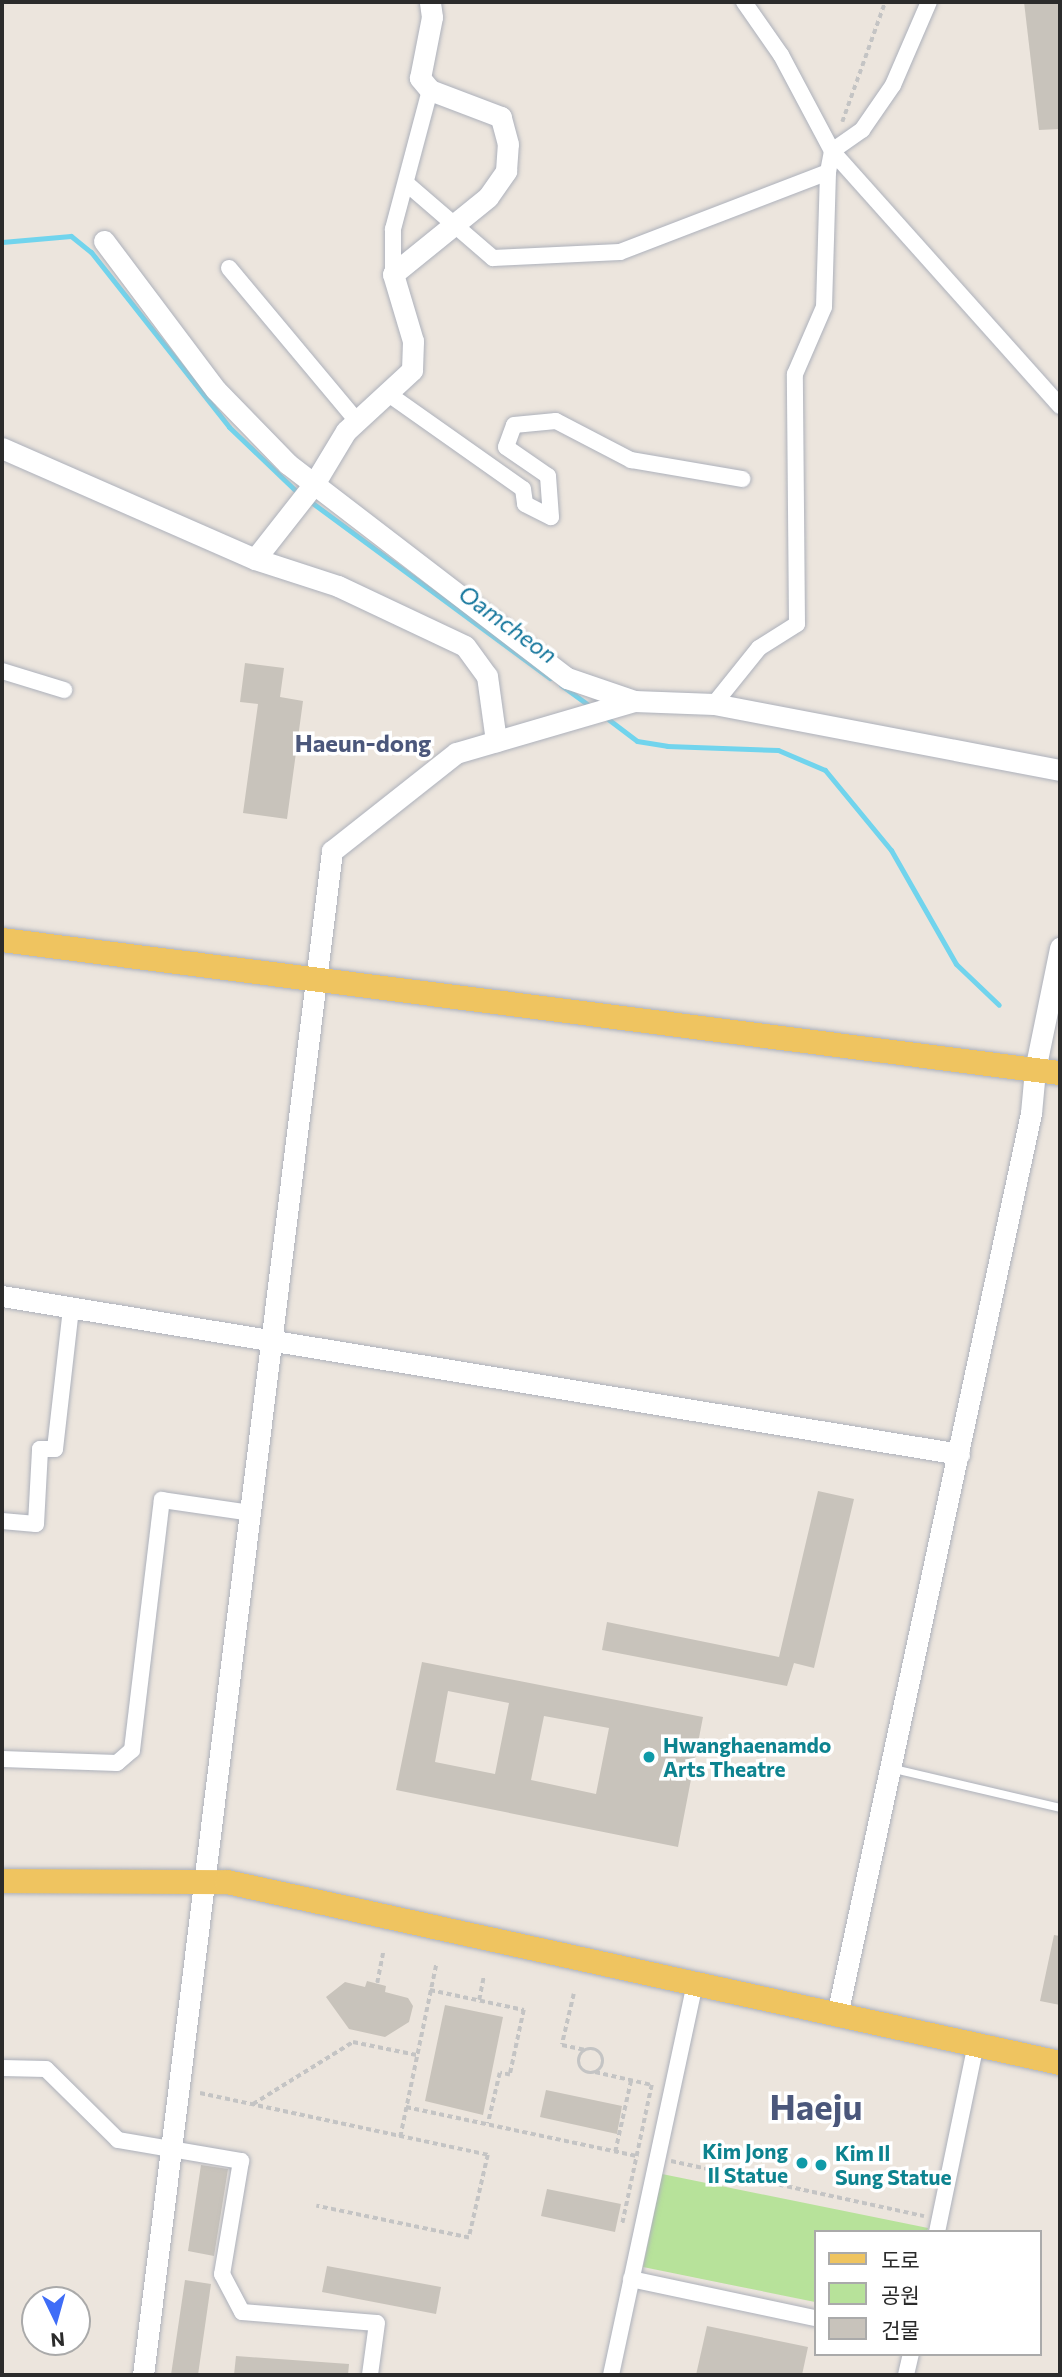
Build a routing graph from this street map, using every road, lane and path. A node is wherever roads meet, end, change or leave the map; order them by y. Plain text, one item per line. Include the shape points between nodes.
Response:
1 (430, 2) edge
2 (744, 2) edge
3 (885, 2) edge
4 (929, 2) edge
5 (430, 90) junction
6 (832, 151) junction
7 (828, 172) junction
8 (406, 183) junction
9 (456, 224) junction
10 (104, 242) dead end
11 (229, 268) dead end
12 (393, 274) junction
13 (387, 393) junction
14 (1060, 406) edge
15 (357, 421) junction
16 (2, 448) edge
17 (742, 479) dead end
18 (312, 486) junction
19 (255, 559) junction
20 (2, 671) edge
21 (64, 690) dead end
22 (624, 704) junction
23 (715, 704) junction
24 (496, 741) junction
25 (1060, 770) edge
26 (2, 940) edge
27 (1060, 948) edge
28 (318, 979) junction
29 (1035, 1070) junction
30 (1060, 1073) edge
31 (2, 1296) edge
32 (71, 1308) junction
33 (272, 1344) junction
34 (959, 1454) junction
35 (251, 1513) junction
36 (2, 1521) edge
37 (2, 1759) edge
38 (890, 1768) junction
39 (1060, 1808) edge
40 (206, 1879) junction
41 (2, 1881) edge
42 (383, 1953) dead end
43 (436, 1964) dead end
44 (484, 1975) dead end
45 (377, 1983) dead end
46 (695, 1983) junction
47 (430, 1990) junction
48 (573, 1994) dead end
49 (478, 2000) junction
50 (837, 2015) junction
51 (976, 2045) junction
52 (586, 2050) junction
53 (417, 2055) junction
54 (1060, 2063) edge
55 (2, 2068) edge
56 (595, 2072) junction
57 (631, 2080) junction
58 (200, 2093) dead end
59 (252, 2104) junction
60 (407, 2106) junction
61 (488, 2124) junction
62 (400, 2137) junction
63 (171, 2150) junction
64 (615, 2151) junction
65 (637, 2156) junction
66 (657, 2158) junction
67 (316, 2206) dead end
68 (622, 2226) dead end
69 (938, 2226) edge
70 (631, 2279) junction
71 (814, 2318) edge
72 (911, 2356) edge
73 (143, 2375) edge
74 (370, 2375) edge
75 (611, 2375) edge
76 (906, 2375) edge

1 - 5 street via 432,17 420,78
2 - 6 street via 782,55
3 - 6 path
4 - 6 street via 892,85 862,130
5 - 8 street
5 - 9 street via 500,117 508,144 506,171 488,197
6 - 7 street
6 - 14 street
7 - 9 street via 620,252 493,258
7 - 23 street via 824,307 795,374 797,624 759,648
8 - 9 street
8 - 12 street via 393,229
9 - 12 street
10 - 18 street via 216,390
11 - 15 street
12 - 13 street via 413,341 412,370
13 - 15 street
13 - 17 street via 523,489 525,504 551,517 548,476 506,447 514,425 556,421 631,460
15 - 18 street
16 - 19 street
18 - 19 street
18 - 22 street via 567,678
19 - 24 street via 338,586 465,646 487,676
20 - 21 street
22 - 23 street
22 - 24 street
23 - 25 street
24 - 28 street via 456,752 332,851
26 - 28 main road
27 - 29 street
28 - 29 main road
28 - 33 street
29 - 30 main road
29 - 34 street via 1031,1113
31 - 32 street
32 - 33 street
32 - 36 street via 55,1448 40,1448 36,1524
33 - 34 street
33 - 35 street
34 - 38 street
35 - 37 street via 162,1500 132,1750 117,1763
35 - 40 street
38 - 39 lane
38 - 50 street
40 - 41 main road
40 - 46 main road
40 - 63 street
42 - 45 path
43 - 47 path
44 - 49 path
46 - 50 main road
46 - 66 street
47 - 49 path
47 - 53 path
48 - 52 path via 562,2045
49 - 61 path via 524,2010 510,2075 500,2073
50 - 51 main road
51 - 54 main road
51 - 69 street
52 - 56 path via 579,2059 581,2067
52 - 56 path via 594,2049 602,2057 601,2068
53 - 59 path via 353,2042
53 - 60 path
55 - 63 street via 47,2069 118,2140
56 - 57 path
57 - 64 path
57 - 65 path via 652,2085
58 - 59 path
59 - 62 path
60 - 61 path
60 - 62 path
61 - 64 path
62 - 67 path via 488,2155 470,2238
63 - 73 street
63 - 74 street via 241,2161 222,2274 242,2312 377,2323
64 - 65 path
65 - 68 path
66 - 69 path
66 - 70 street
70 - 71 street
70 - 75 street
72 - 76 street

